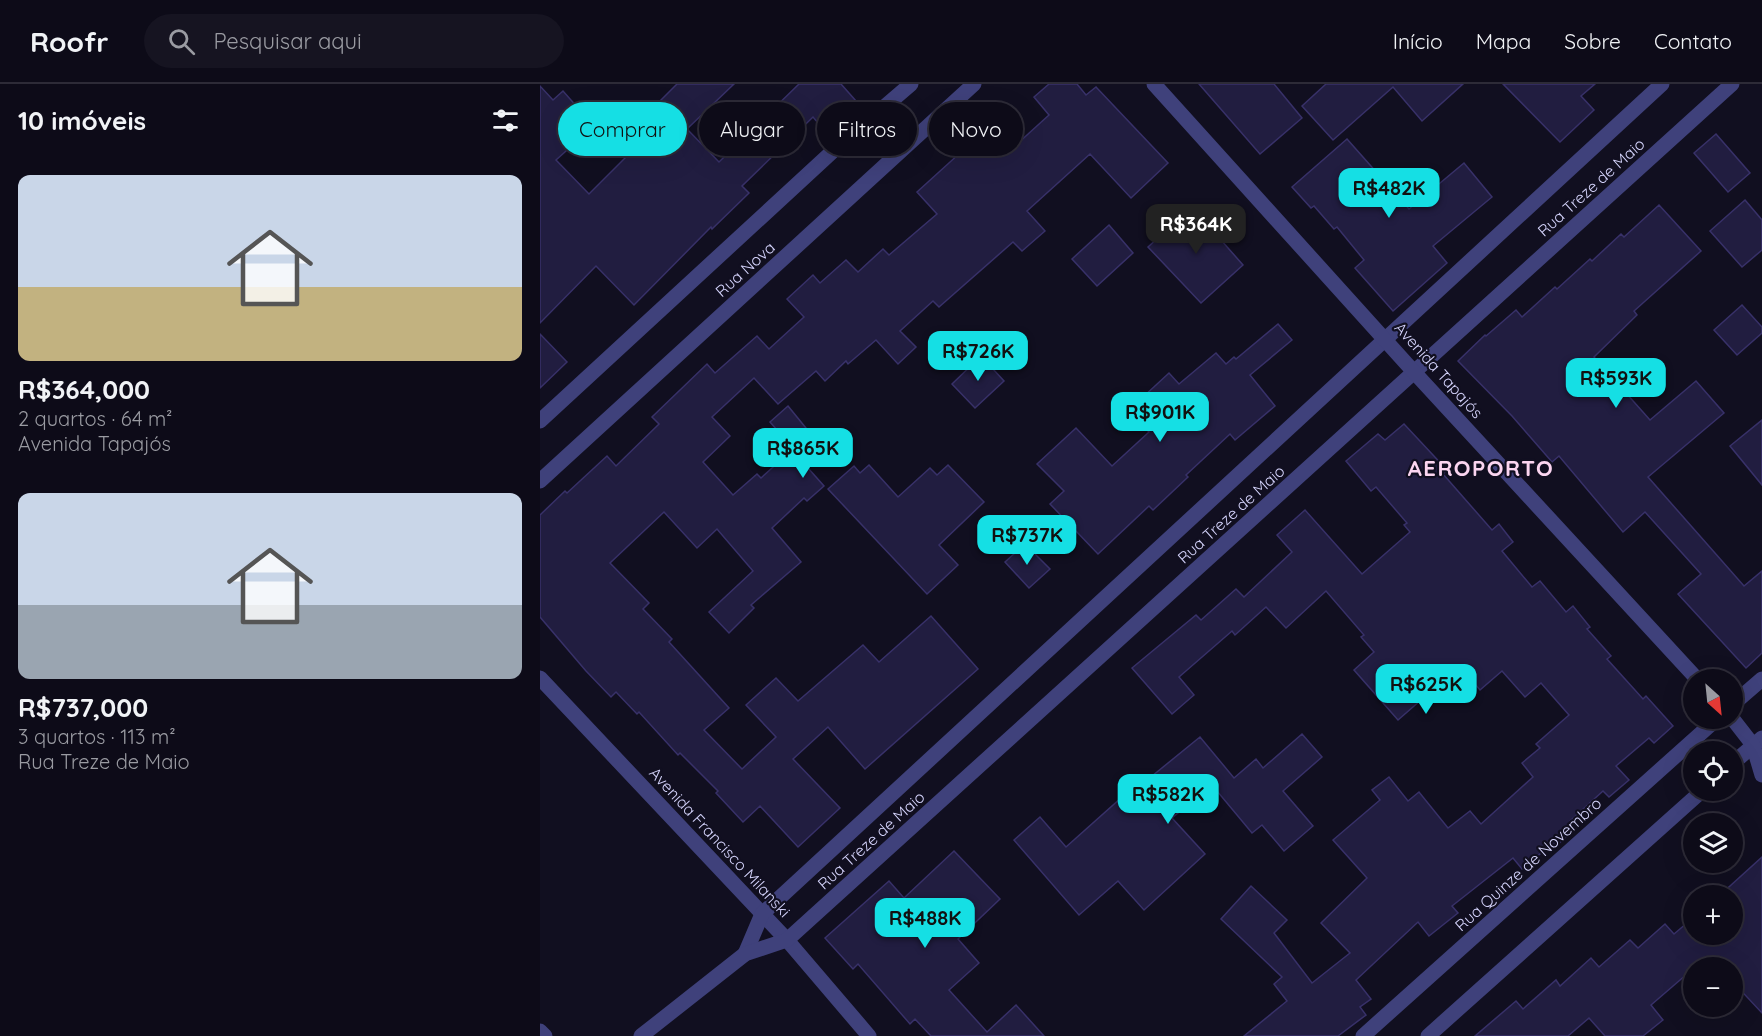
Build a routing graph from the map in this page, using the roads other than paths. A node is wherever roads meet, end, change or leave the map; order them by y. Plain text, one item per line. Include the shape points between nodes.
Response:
1 (911, 84) edge
2 (974, 84) edge
3 (1154, 84) edge
4 (1662, 84) edge
5 (1731, 84) edge
6 (1385, 338) junction
7 (1414, 372) junction
8 (540, 420) edge
9 (540, 481) edge
10 (1688, 669) edge
11 (540, 678) edge
12 (1762, 679) edge
13 (1743, 695) edge
14 (1706, 729) edge
15 (1743, 729) edge
16 (1759, 744) edge
17 (1743, 756) edge
18 (1762, 775) edge
19 (1691, 801) edge
20 (762, 914) junction
21 (787, 940) junction
22 (744, 954) junction
23 (540, 1031) edge
24 (544, 1036) edge
25 (641, 1036) edge
26 (869, 1036) edge
27 (1363, 1036) edge
28 (1428, 1036) edge

1 - 8 street, Rua Nova
2 - 9 street, Rua Nova
3 - 6 street, Avenida Tapajós
4 - 6 street, Rua Treze de Maio
5 - 7 street, Rua Treze de Maio
6 - 7 street, Avenida Tapajós
6 - 20 street, Rua Treze de Maio
7 - 10 street, Avenida Tapajós
7 - 21 street, Rua Treze de Maio
11 - 20 street, Avenida Francisco Milanski
12 - 13 street
14 - 27 street, Rua Quinze de Novembro
15 - 16 street
16 - 17 street
16 - 18 street
19 - 28 street
20 - 21 street, Avenida Francisco Milanski
20 - 22 street, Rua Treze de Maio
21 - 22 street, Rua Treze de Maio
21 - 26 street, Avenida Francisco Milanski
22 - 25 street, Rua Treze de Maio
23 - 24 street

